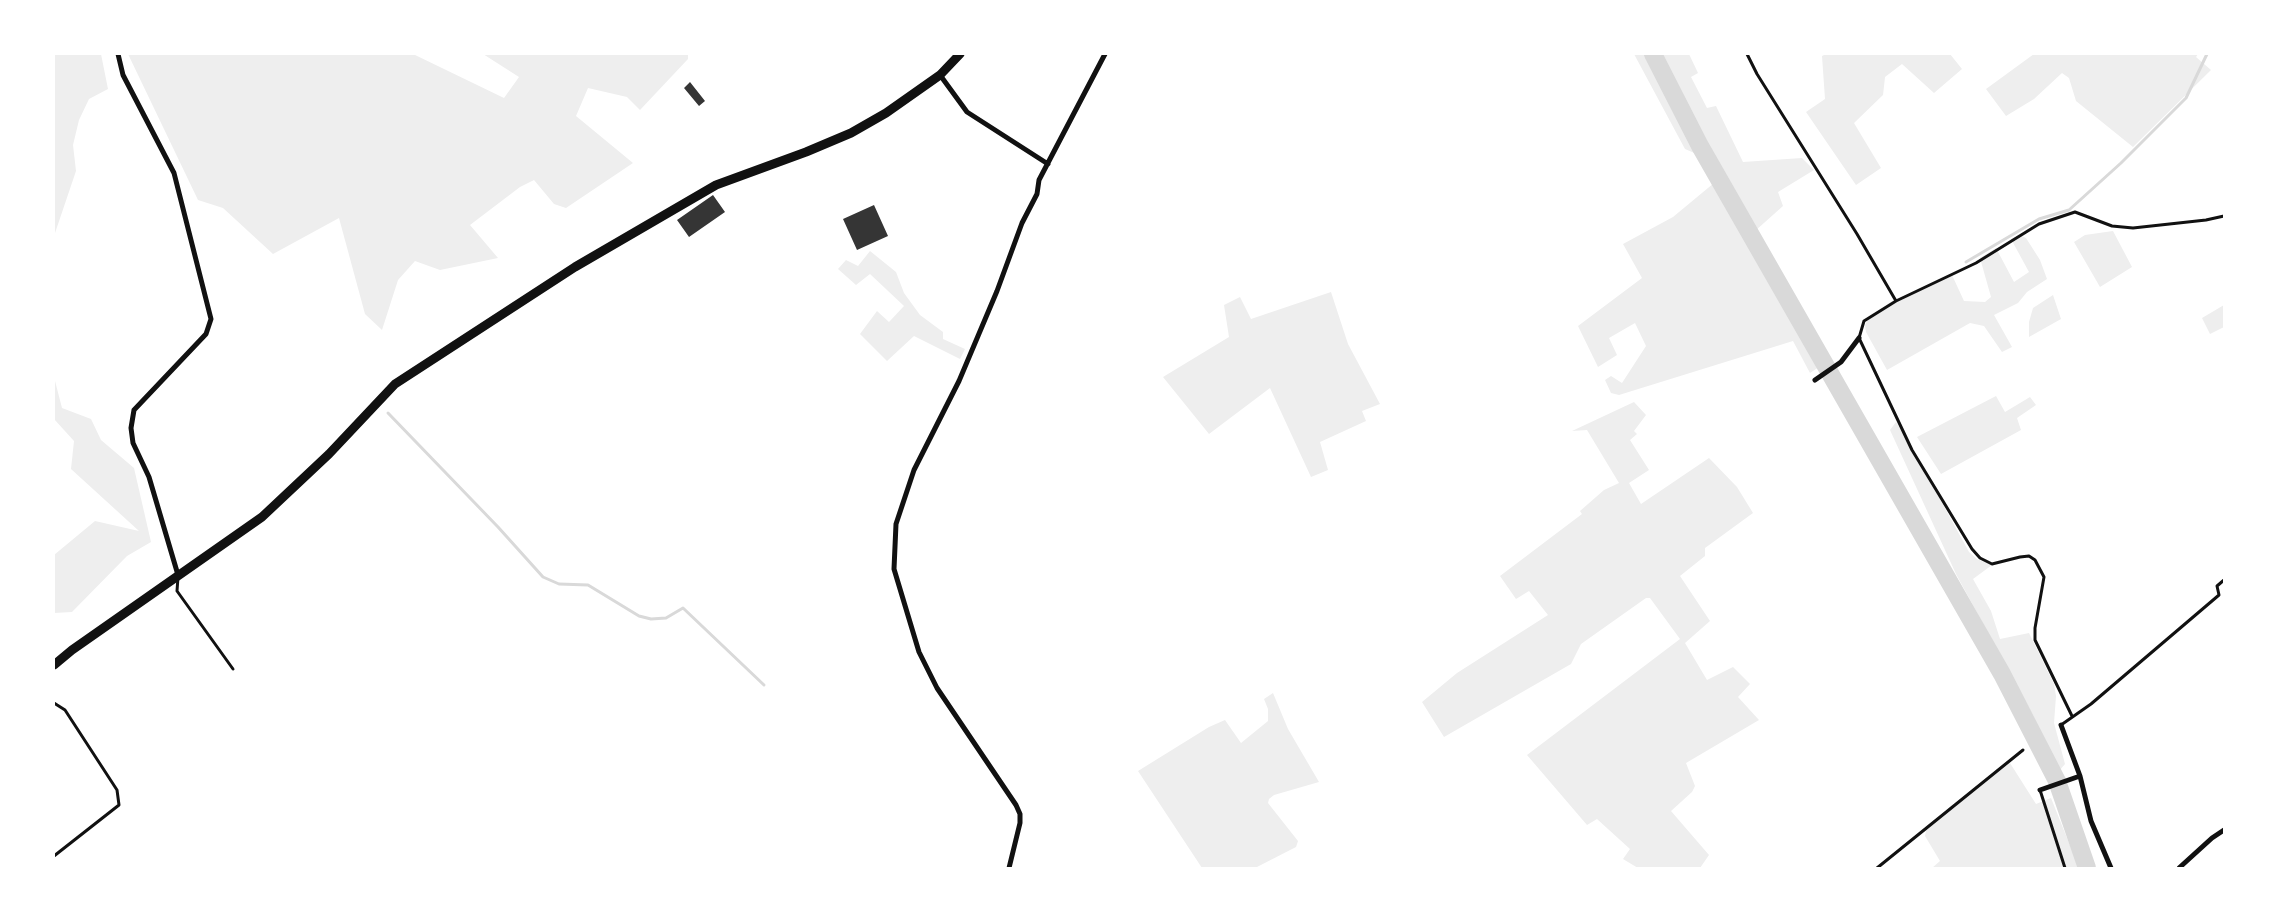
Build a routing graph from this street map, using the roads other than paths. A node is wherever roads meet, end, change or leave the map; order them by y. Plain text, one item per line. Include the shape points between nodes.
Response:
1 (118, 54) edge
2 (960, 54) edge
3 (1105, 54) edge
4 (1747, 54) edge
5 (940, 75) junction
6 (1048, 164) junction
7 (2224, 216) edge
8 (1896, 301) junction
9 (1859, 338) junction
10 (1815, 380) dead end
11 (178, 575) junction
12 (2224, 580) edge
13 (54, 665) edge
14 (233, 669) dead end
15 (54, 703) edge
16 (2072, 716) junction
17 (2061, 725) joint
18 (2023, 750) dead end
19 (2080, 776) junction
20 (2040, 790) joint
21 (2224, 830) edge
22 (54, 856) edge
23 (1008, 868) edge
24 (1877, 868) edge
25 (2065, 868) edge
26 (2111, 868) edge
27 (2179, 868) edge

1 - 11 street via 123,75 174,173 210,319 206,334 134,410 131,428 133,443 149,477
2 - 5 main road
3 - 6 street
4 - 8 lane
5 - 6 street via 967,112
5 - 11 main road via 851,133 716,185 566,272 394,384 329,454 262,517
6 - 23 street via 958,381 914,470 898,516 894,560 919,652 941,695 1020,814
7 - 8 lane via 2133,228 2112,226 2075,212 2039,224 1976,263
8 - 9 lane via 1864,321
9 - 10 street via 1841,362
9 - 16 lane via 1912,450 1976,554 1992,564 2029,556 2036,560 2044,577 2035,640
11 - 13 main road
11 - 14 lane via 177,591
12 - 16 lane via 2217,586 2219,595 2091,704
15 - 22 lane via 66,710 117,790 119,805
16 - 17 lane
17 - 19 street
18 - 24 lane
19 - 20 street
19 - 26 street via 2091,822
20 - 25 lane
21 - 27 street

